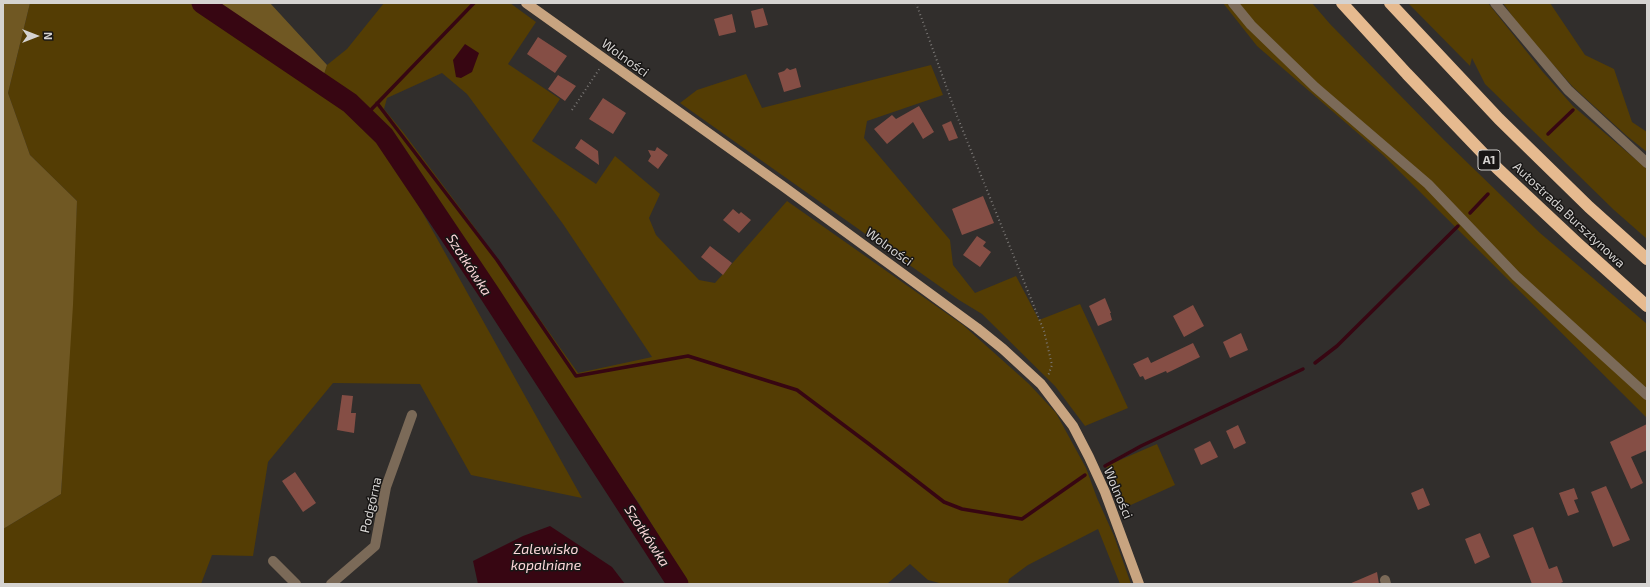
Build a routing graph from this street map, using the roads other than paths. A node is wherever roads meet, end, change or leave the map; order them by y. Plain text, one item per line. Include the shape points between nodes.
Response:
1 (1233, 3) edge
2 (1342, 3) edge
3 (1390, 3) edge
4 (1495, 3) edge
5 (531, 5) edge
6 (1647, 162) edge
7 (1647, 259) edge
8 (1647, 306) edge
9 (1647, 395) edge
10 (412, 415) dead end
11 (273, 561) dead end
12 (296, 584) edge
13 (331, 584) edge
14 (1139, 584) edge

1 - 9 street via 1251,25 1315,87 1428,184 1516,276
2 - 8 highway, Autostrada Bursztynowa / A1 via 1497,168
3 - 7 highway, Autostrada Bursztynowa via 1499,119 1589,207
4 - 6 street via 1568,90
5 - 14 main road, Wolności via 977,328 1041,384 1073,426 1089,457 1105,492
10 - 13 street, Podgórna via 386,487 375,546
11 - 12 street

